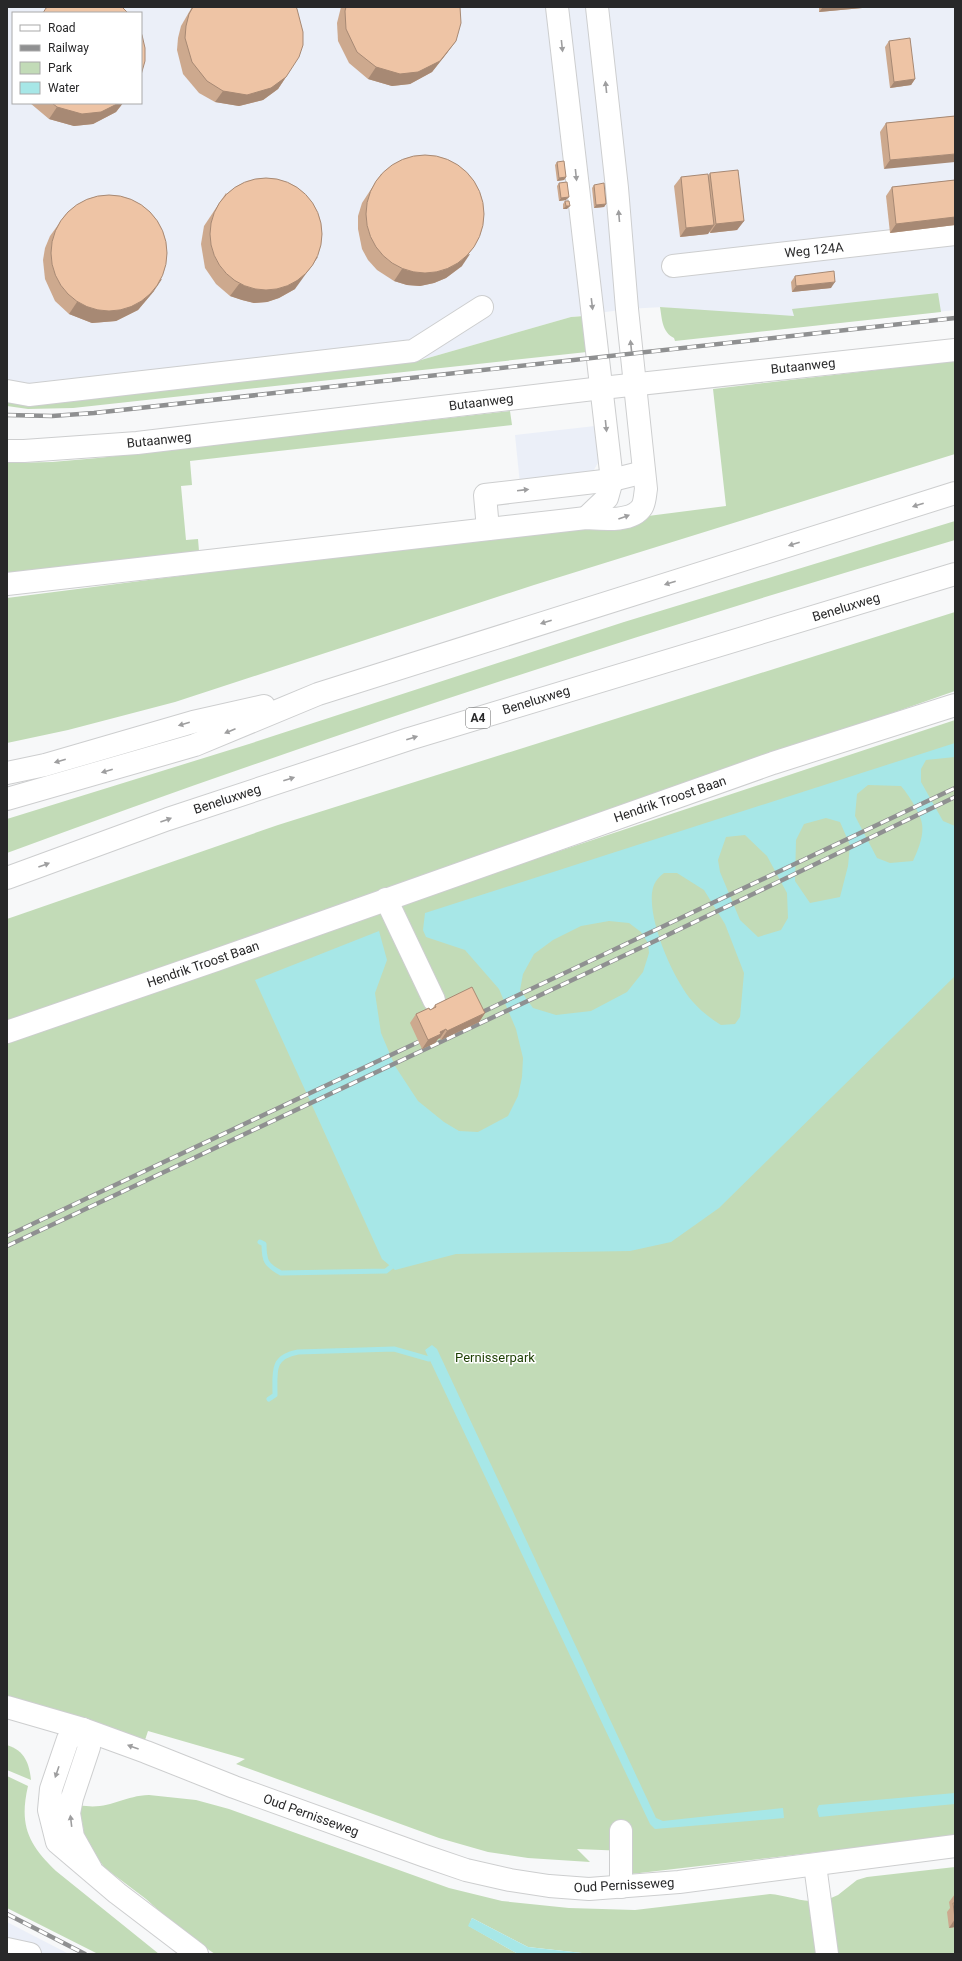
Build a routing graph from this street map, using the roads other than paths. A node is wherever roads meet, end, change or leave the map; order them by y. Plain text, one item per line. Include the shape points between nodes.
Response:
1 (557, 7) edge
2 (597, 7) edge
3 (955, 234) edge
4 (673, 266) dead end
5 (482, 307) dead end
6 (955, 350) edge
7 (635, 384) junction
8 (602, 388) junction
9 (7, 391) edge
10 (7, 451) edge
11 (644, 472) junction
12 (612, 480) junction
13 (955, 493) edge
14 (586, 518) junction
15 (488, 529) junction
16 (955, 574) edge
17 (7, 584) edge
18 (318, 694) junction
19 (955, 705) edge
20 (7, 773) edge
21 (7, 799) edge
22 (7, 878) edge
23 (386, 899) junction
24 (434, 1000) dead end
25 (13, 1030) edge
26 (7, 1707) edge
27 (7, 1721) edge
28 (80, 1738) junction
29 (621, 1831) dead end
30 (955, 1846) edge
31 (815, 1865) junction
32 (621, 1888) junction
33 (7, 1949) edge
34 (30, 1954) edge
35 (197, 1954) edge
36 (827, 1954) edge

1 -> 8 main road
7 -> 2 main road
3 - 4 main road, Weg 124A
5 - 9 main road via 413,351 29,395
6 - 7 main road, Butaanweg
7 - 8 main road, Butaanweg
7 - 11 main road
8 - 10 main road, Butaanweg via 137,443
8 -> 12 main road
11 - 12 main road
14 -> 11 main road via 619,519 642,507 646,489
12 - 14 main road via 607,498
15 -> 12 main road via 484,495
13 -> 18 main road
14 - 15 main road
15 - 17 main road
22 -> 16 main road, Beneluxweg / A4 via 168,819 409,738
18 -> 20 main road via 193,722 45,765
18 -> 21 main road via 195,745
19 - 23 main road, Hendrik Troost Baan via 773,763
23 - 24 main road
23 - 25 main road, Hendrik Troost Baan
26 - 28 main road, Oud Pernisseweg
27 - 28 main road, Oud Pernisseweg
28 - 32 main road, Oud Pernisseweg via 234,1787 466,1870 550,1886
28 - 35 main road via 51,1789 48,1810 57,1842 117,1893
29 - 32 main road
30 - 31 main road, Oud Pernisseweg
31 - 32 main road, Oud Pernisseweg
31 - 36 main road
33 - 34 main road

